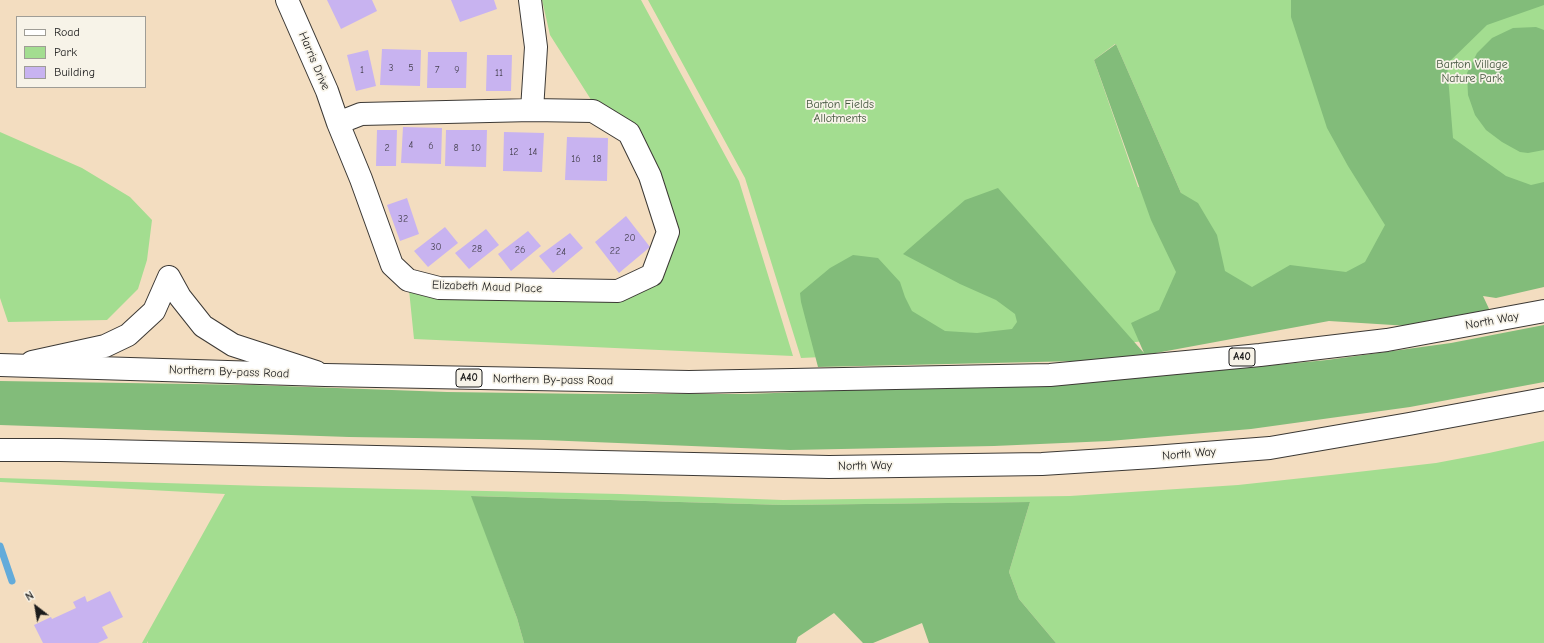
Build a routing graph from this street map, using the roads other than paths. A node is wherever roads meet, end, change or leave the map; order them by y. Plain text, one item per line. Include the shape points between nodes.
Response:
1 (287, 0) edge
2 (530, 0) edge
3 (532, 110) junction
4 (338, 123) junction
5 (1544, 311) edge
6 (9, 365) edge
7 (325, 375) junction
8 (938, 378) joint
9 (1544, 399) edge
10 (0, 450) edge

1 - 4 main road, Harris Drive via 327,91
2 - 3 main road via 536,46
3 - 4 main road, Elizabeth Maud Place via 362,114
3 - 4 main road, Elizabeth Maud Place via 593,111 629,133 650,176 668,232 652,275 618,291 440,288 408,280 392,265
5 - 8 main road, North Way / A40 via 1387,340 1260,355 1050,375
6 - 7 main road, Northern By-pass Road / A40
6 - 7 main road via 105,346 128,335 154,311 169,277 180,297 203,326 233,345
7 - 8 main road, Northern By-pass Road / A40 via 689,382
9 - 10 main road, North Way via 1270,448 1042,464 829,467

